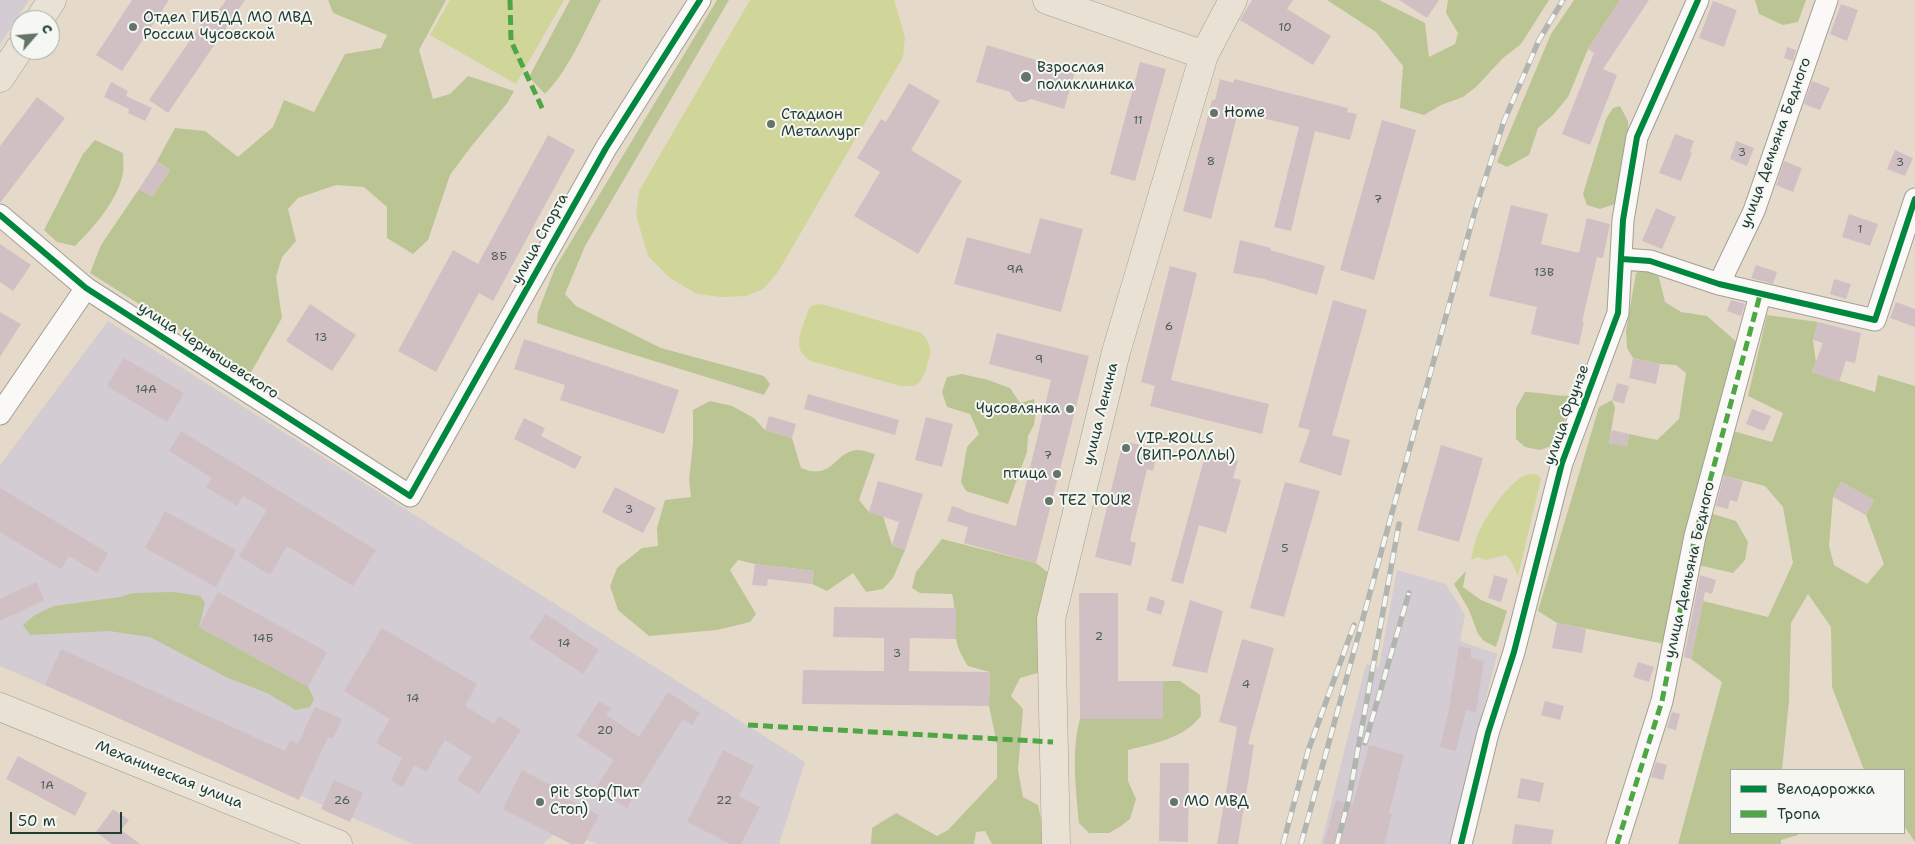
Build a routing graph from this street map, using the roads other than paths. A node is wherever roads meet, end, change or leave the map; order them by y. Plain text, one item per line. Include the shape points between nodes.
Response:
1 (700, 0) edge
2 (1048, 0) edge
3 (1233, 0) edge
4 (1698, 0) edge
5 (1827, 0) edge
6 (1204, 55) junction
7 (12, 60) edge
8 (0, 78) edge
9 (1915, 199) edge
10 (0, 215) edge
11 (1622, 259) junction
12 (1719, 284) junction
13 (86, 288) junction
14 (1760, 295) junction
15 (0, 414) edge
16 (410, 496) joint
17 (0, 707) edge
18 (338, 844) edge
19 (1056, 844) edge
20 (1461, 844) edge
21 (1617, 844) edge

1 - 16 street, улица Спорта via 606,148
2 - 6 main road
3 - 6 main road, улица Ленина
4 - 11 street, улица Фрунзе via 1637,137 1623,220
5 - 12 street, улица Демьяна Бедного via 1754,211
6 - 19 main road, улица Ленина via 1116,352 1051,619
7 - 8 main road
9 - 14 street via 1875,320
10 - 13 street, улица Чернышевского
11 - 12 street via 1650,261
11 - 20 street, улица Фрунзе via 1618,313 1562,463
12 - 14 street
13 - 15 street
13 - 16 street, улица Чернышевского
14 - 21 street, улица Демьяна Бедного via 1695,536 1662,701
17 - 18 main road, Механическая улица

